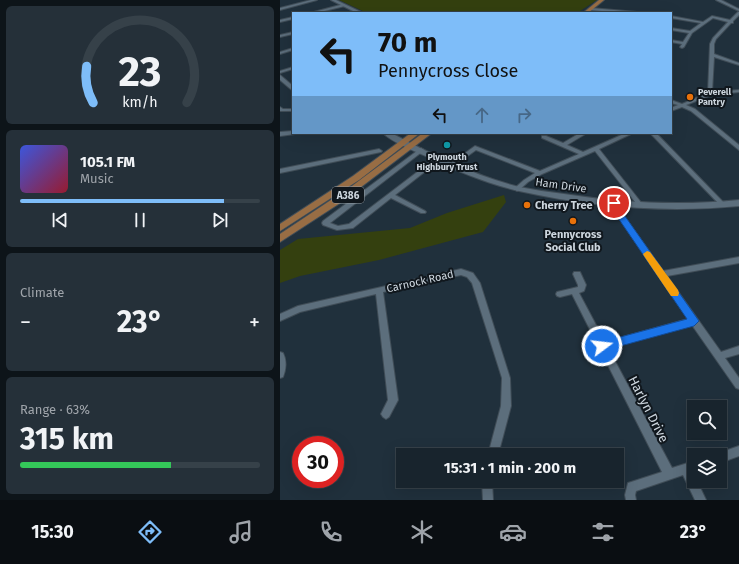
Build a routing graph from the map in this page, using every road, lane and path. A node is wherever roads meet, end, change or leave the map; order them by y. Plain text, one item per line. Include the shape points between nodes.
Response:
1 (315, 0) edge
2 (333, 0) edge
3 (602, 0) edge
4 (718, 0) edge
5 (344, 5) junction
6 (280, 9) edge
7 (591, 9) junction
8 (739, 11) edge
9 (316, 12) edge
10 (358, 12) edge
11 (586, 12) edge
12 (626, 12) edge
13 (672, 17) edge
14 (292, 18) edge
15 (280, 21) edge
16 (732, 22) junction
17 (704, 23) junction
18 (672, 29) edge
19 (292, 32) edge
20 (691, 32) junction
21 (280, 36) edge
22 (672, 41) edge
23 (292, 49) edge
24 (280, 53) edge
25 (712, 55) junction
26 (739, 64) edge
27 (292, 68) edge
28 (280, 72) edge
29 (280, 76) edge
30 (292, 88) edge
31 (739, 91) edge
32 (710, 94) junction
33 (672, 101) edge
34 (684, 105) junction
35 (280, 108) edge
36 (292, 110) edge
37 (672, 110) edge
38 (292, 133) edge
39 (280, 134) edge
40 (388, 134) edge
41 (415, 134) edge
42 (426, 134) edge
43 (582, 134) edge
44 (628, 134) edge
45 (654, 134) edge
46 (544, 137) dead end
47 (407, 144) junction
48 (563, 145) junction
49 (739, 148) edge
50 (596, 149) junction
51 (422, 150) junction
52 (379, 151) dead end
53 (584, 154) junction
54 (439, 158) junction
55 (453, 164) junction
56 (280, 171) edge
57 (540, 174) junction
58 (517, 189) junction
59 (391, 196) junction
60 (614, 203) junction
61 (739, 203) edge
62 (723, 205) junction
63 (641, 206) junction
64 (423, 212) dead end
65 (280, 228) edge
66 (280, 239) edge
67 (739, 260) edge
68 (577, 274) dead end
69 (661, 274) junction
70 (379, 290) junction
71 (574, 291) junction
72 (560, 294) dead end
73 (280, 318) edge
74 (694, 321) junction
75 (602, 346) junction
76 (739, 350) edge
77 (280, 356) edge
78 (719, 356) junction
79 (280, 374) edge
80 (739, 386) edge
81 (386, 414) dead end
82 (495, 448) edge
83 (739, 452) edge
84 (727, 456) edge
85 (687, 469) edge
86 (669, 474) junction
87 (487, 488) edge
88 (697, 488) edge
89 (488, 500) edge
90 (631, 500) edge
91 (701, 500) edge

1 - 6 street
2 - 5 street
3 - 7 main road
4 - 8 street
5 - 9 street
5 - 10 street
7 - 11 main road
7 - 12 street
8 - 16 street
13 - 17 street
14 - 15 street
16 - 17 street via 712,17
16 - 25 street via 714,39
17 - 20 street
18 - 20 street
19 - 21 street
20 - 22 street via 683,45
23 - 24 street
25 - 26 street
25 - 32 street
27 - 28 street
29 - 30 street
31 - 32 street
32 - 34 street
33 - 34 street
34 - 37 street
34 - 49 street via 694,110
35 - 36 street
38 - 39 street
40 - 47 street, Ham Drive
41 - 47 main road, A386
42 - 47 main road, A386
43 - 48 street
44 - 50 street
45 - 62 street
46 - 48 street
47 - 51 street, Ham Drive
47 - 65 main road, A386
47 - 66 main road, A386 via 365,183 314,219
48 - 53 street
50 - 53 street
50 - 63 street
51 - 54 street, Ham Drive
51 - 59 street via 325,223 337,228 351,226
52 - 56 street via 368,156
53 - 57 street
54 - 55 street, Ham Drive
54 - 59 street
55 - 57 street via 474,148
55 - 58 street, Ham Drive
57 - 58 street
58 - 60 street, Ham Drive
59 - 64 street
60 - 63 street, Ham Drive
60 - 69 street
61 - 62 street, Ham Drive
62 - 63 street, Ham Drive via 676,208
67 - 69 street
68 - 71 street via 582,289
69 - 74 street
70 - 73 street, Carnock Road via 298,309
70 - 81 street via 393,400
70 - 82 street, Carnock Road via 461,272 467,272 472,276 506,378 506,406
71 - 72 street
71 - 75 street, Harlyn Drive
74 - 75 street
74 - 78 street
75 - 86 street, Harlyn Drive
76 - 78 street
77 - 79 street
78 - 80 street
83 - 84 street
85 - 86 street
86 - 90 street via 632,486
87 - 89 street
88 - 91 street

